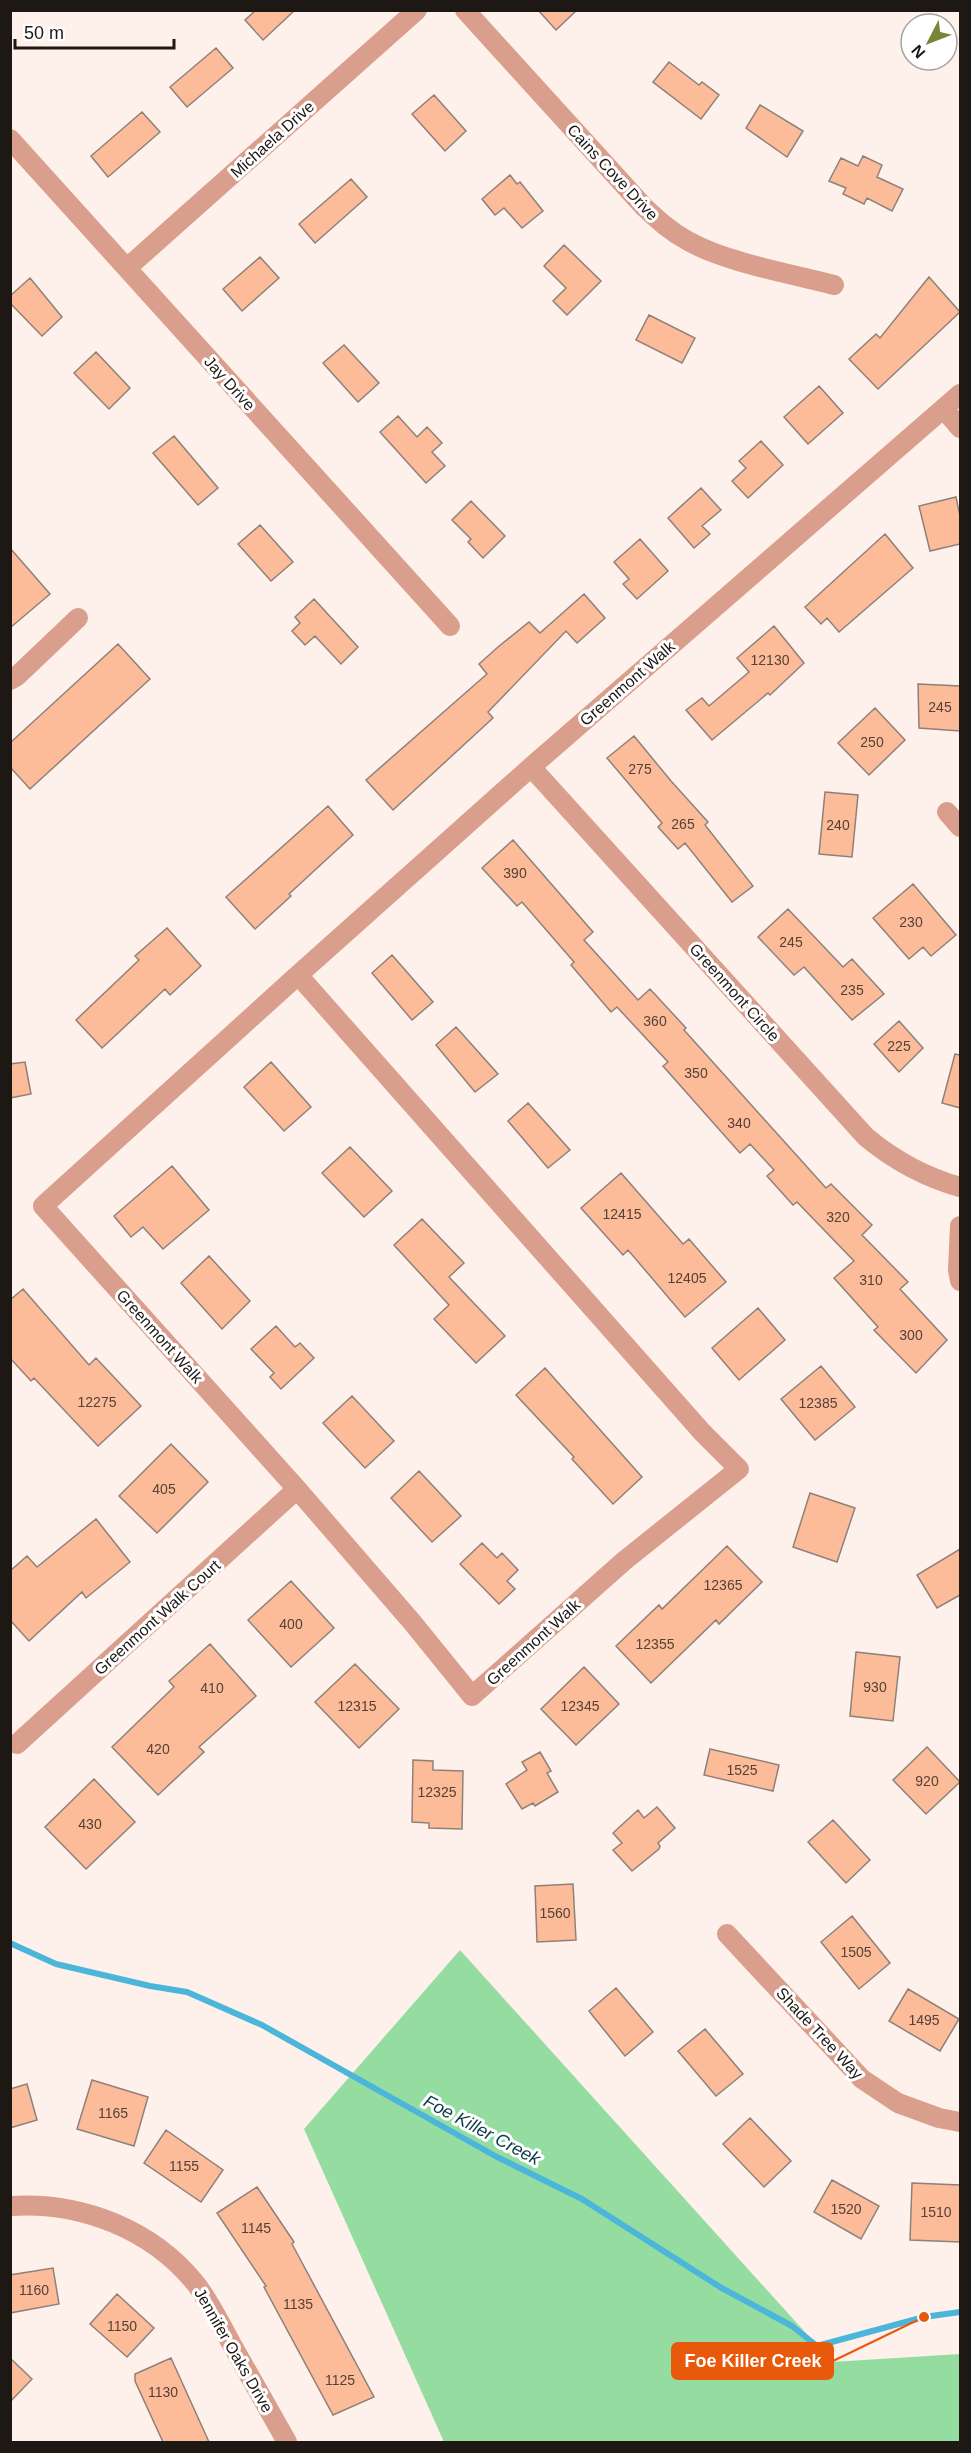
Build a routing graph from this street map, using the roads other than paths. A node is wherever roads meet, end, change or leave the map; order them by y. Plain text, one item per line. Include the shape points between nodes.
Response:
1 (417, 10) edge
2 (465, 10) edge
3 (10, 139) edge
4 (127, 268) junction
5 (834, 285) dead end
6 (960, 394) edge
7 (944, 409) junction
8 (960, 428) edge
9 (78, 618) dead end
10 (450, 626) dead end
11 (10, 680) edge
12 (531, 767) junction
13 (948, 812) dead end
14 (960, 827) edge
15 (298, 975) junction
16 (960, 1186) edge
17 (960, 1226) edge
18 (960, 1281) edge
19 (297, 1490) junction
20 (16, 1744) dead end
21 (727, 1934) dead end
22 (960, 2121) edge
23 (10, 2206) edge
24 (286, 2442) edge

1 - 4 street, Michaela Drive
2 - 5 street, Cains Cove Drive via 644,207 668,228 717,254
3 - 4 street, Jay Drive
4 - 10 street, Jay Drive
6 - 7 street, Greenmont Walk
7 - 8 street
7 - 12 street, Greenmont Walk
9 - 11 street
12 - 15 street, Greenmont Walk
12 - 16 street, Greenmont Circle via 866,1137 914,1170
13 - 14 street
15 - 19 street, Greenmont Walk via 43,1206
15 - 19 street, Greenmont Walk via 739,1469 624,1561 472,1696
17 - 18 street
19 - 20 street, Greenmont Walk Court
21 - 22 street, Shade Tree Way via 862,2079 898,2103
23 - 24 street, Jennifer Oaks Drive via 63,2207 94,2216 151,2242 176,2262 214,2312

